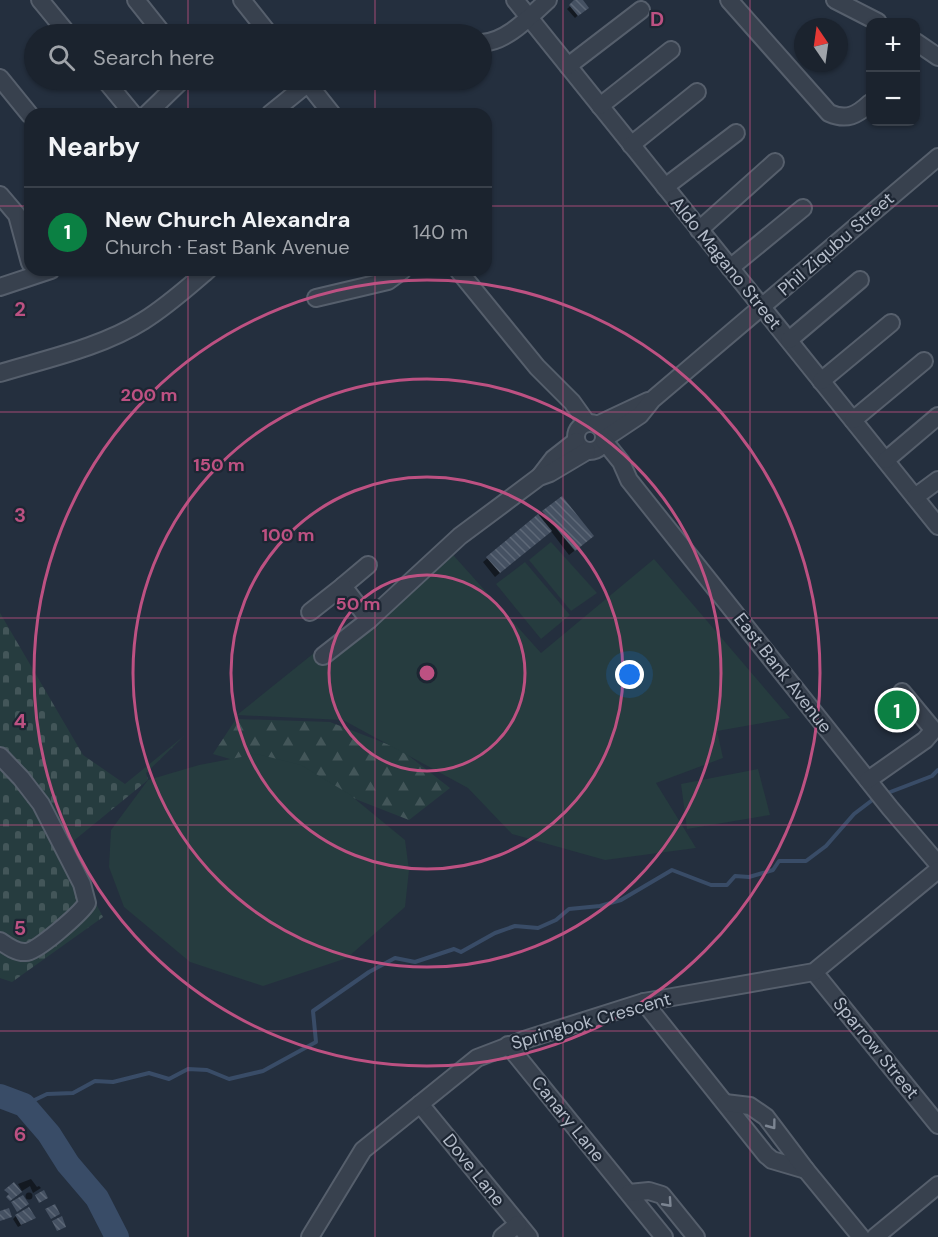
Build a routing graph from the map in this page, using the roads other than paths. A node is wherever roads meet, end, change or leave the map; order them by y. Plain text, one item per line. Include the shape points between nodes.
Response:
1 (40, 0) edge
2 (136, 0) edge
3 (242, 0) edge
4 (514, 0) edge
5 (548, 0) edge
6 (729, 0) edge
7 (835, 0) edge
8 (641, 10) dead end
9 (529, 17) junction
10 (870, 18) edge
11 (60, 24) edge
12 (155, 24) edge
13 (261, 24) edge
14 (492, 41) edge
15 (920, 49) edge
16 (671, 50) dead end
17 (938, 57) edge
18 (568, 66) junction
19 (0, 78) edge
20 (113, 90) edge
21 (172, 90) edge
22 (298, 90) edge
23 (315, 90) edge
24 (697, 92) dead end
25 (600, 106) junction
26 (866, 107) edge
27 (24, 108) edge
28 (128, 108) edge
29 (153, 108) edge
30 (277, 108) edge
31 (328, 108) edge
32 (736, 133) dead end
33 (632, 145) junction
34 (938, 157) edge
35 (775, 162) dead end
36 (665, 187) junction
37 (0, 195) edge
38 (803, 208) dead end
39 (23, 210) edge
40 (699, 230) junction
41 (730, 268) junction
42 (24, 274) edge
43 (201, 276) edge
44 (395, 276) edge
45 (463, 276) edge
46 (860, 280) dead end
47 (0, 287) edge
48 (316, 297) dead end
49 (762, 308) junction
50 (891, 323) dead end
51 (789, 340) junction
52 (924, 360) dead end
53 (0, 373) edge
54 (821, 381) junction
55 (938, 416) edge
56 (852, 420) junction
57 (591, 437) junction
58 (886, 460) junction
59 (938, 480) edge
60 (915, 497) junction
61 (938, 525) edge
62 (368, 565) dead end
63 (343, 586) junction
64 (310, 612) dead end
65 (369, 620) junction
66 (323, 656) dead end
67 (902, 692) dead end
68 (0, 756) edge
69 (871, 784) junction
70 (938, 864) edge
71 (938, 870) edge
72 (0, 941) edge
73 (814, 972) junction
74 (644, 1002) junction
75 (508, 1046) junction
76 (725, 1103) junction
77 (420, 1104) junction
78 (938, 1125) edge
79 (806, 1170) junction
80 (938, 1185) edge
81 (629, 1192) junction
82 (524, 1230) edge
83 (316, 1232) edge
84 (502, 1237) edge
85 (664, 1237) edge
86 (696, 1237) edge
87 (861, 1237) edge
88 (875, 1237) edge

1 - 11 street
2 - 12 street
3 - 13 street
4 - 9 street, Aldo Magano Street
5 - 9 street
6 - 26 street via 828,113 844,118
7 - 10 street
8 - 18 street
9 - 14 street via 507,35
9 - 18 street, Aldo Magano Street
15 - 17 street
16 - 25 street
18 - 25 street, Aldo Magano Street
19 - 27 street
20 - 28 street
21 - 29 street
22 - 30 street
23 - 31 street
24 - 33 street
25 - 33 street, Aldo Magano Street
32 - 36 street
33 - 36 street, Aldo Magano Street
34 - 49 street, Phil Ziqubu Street
35 - 40 street
36 - 40 street, Aldo Magano Street
37 - 39 street
38 - 41 street
40 - 41 street, Aldo Magano Street
41 - 49 street, Aldo Magano Street
42 - 47 street
43 - 53 street via 128,330
44 - 48 street via 388,281
45 - 57 street, East Bank Avenue
46 - 51 street
49 - 51 street, Aldo Magano Street
49 - 57 street, Phil Ziqubu Street via 652,400 635,406
50 - 54 street
51 - 54 street, Aldo Magano Street
52 - 56 street
54 - 56 street, Aldo Magano Street
55 - 58 street
56 - 58 street, Aldo Magano Street
57 - 65 street, Phil Ziqubu Street via 550,473 539,477 460,536
57 - 69 street, East Bank Avenue via 621,462 629,480
58 - 60 street, Aldo Magano Street
59 - 60 street
60 - 61 street, Aldo Magano Street
62 - 63 street
63 - 64 street
63 - 65 street
65 - 66 street, Phil Ziqubu Street
67 - 69 street via 931,727 931,733
68 - 72 street via 41,804 82,884 87,903 32,951 20,951
69 - 70 street, East Bank Avenue
71 - 73 street, Springbok Crescent
73 - 74 street, Springbok Crescent
73 - 78 street, Sparrow Street
74 - 75 street, Springbok Crescent
74 - 76 street
75 - 77 street, Springbok Crescent via 477,1058
75 - 81 street, Canary Lane
76 - 79 street via 769,1158
76 -> 79 street via 759,1111
77 - 82 street, Dove Lane
77 - 83 street, Springbok Crescent via 363,1150
79 - 87 street
80 - 88 street
81 - 85 street, Canary Lane
81 -> 86 street via 662,1195
82 - 84 street

